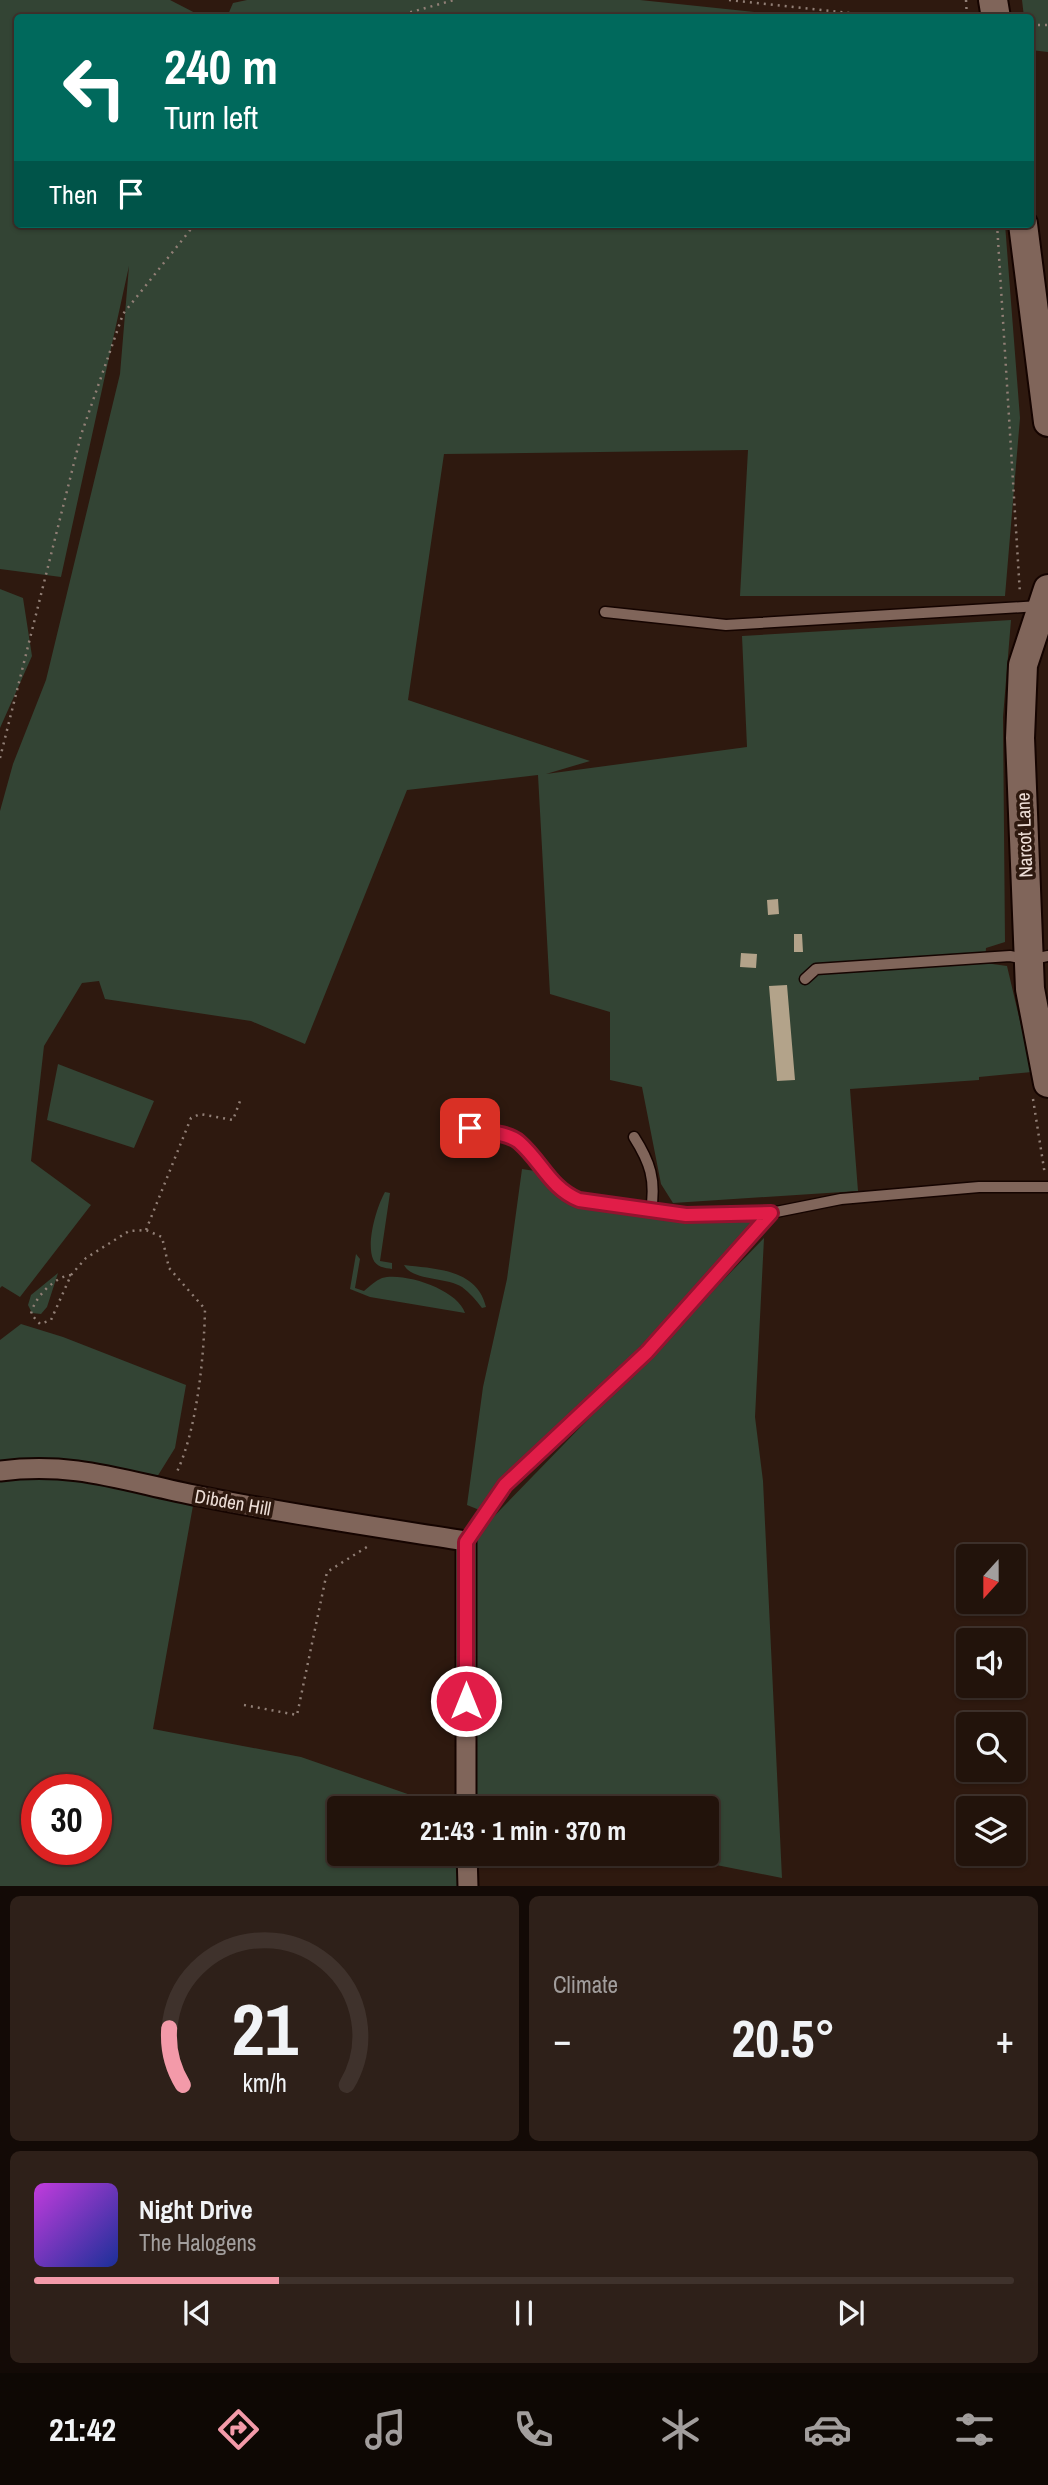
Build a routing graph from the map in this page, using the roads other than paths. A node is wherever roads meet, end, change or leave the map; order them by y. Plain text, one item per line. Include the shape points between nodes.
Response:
1 (1024, 228) edge
2 (1048, 422) edge
3 (1045, 597) edge
4 (605, 612) dead end
5 (1039, 958) edge
6 (805, 979) dead end
7 (1048, 1083) edge
8 (452, 1125) dead end
9 (634, 1137) dead end
10 (1048, 1187) edge
11 (651, 1210) junction
12 (771, 1213) junction
13 (0, 1471) edge
14 (466, 1542) junction
15 (466, 1796) edge
16 (467, 1866) edge
17 (468, 1886) edge

1 - 2 street
3 - 4 lane via 917,616 726,625
3 - 5 street, Narcot Lane via 1023,665 1020,738
5 - 6 lane via 816,969
5 - 7 street, Narcot Lane via 1030,989
8 - 11 lane via 518,1140 563,1194
9 - 11 lane via 649,1160 655,1189
10 - 12 lane via 979,1187 841,1199
11 - 12 lane via 686,1215
12 - 14 lane via 647,1352 505,1485
13 - 14 street, Dibden Hill via 79,1469
14 - 15 street
16 - 17 street

